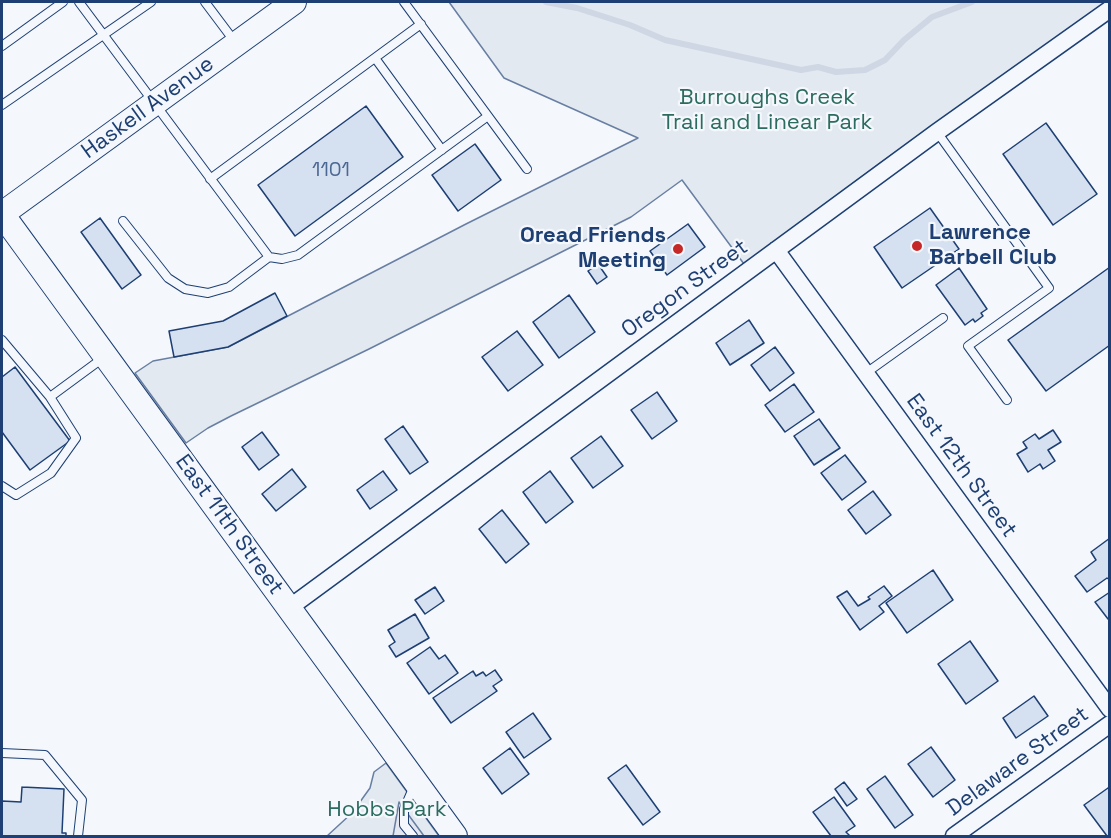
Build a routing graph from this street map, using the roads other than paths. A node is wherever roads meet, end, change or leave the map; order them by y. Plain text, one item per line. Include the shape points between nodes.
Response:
1 (63, 2) edge
2 (79, 2) edge
3 (151, 2) edge
4 (205, 2) edge
5 (294, 2) edge
6 (404, 2) edge
7 (1110, 9) edge
8 (421, 24) junction
9 (104, 35) junction
10 (236, 44) junction
11 (2, 46) edge
12 (375, 58) junction
13 (154, 103) junction
14 (2, 105) edge
15 (488, 116) junction
16 (937, 132) junction
17 (442, 150) junction
18 (527, 169) dead end
19 (210, 179) junction
20 (2, 214) edge
21 (123, 221) dead end
22 (776, 250) junction
23 (269, 257) junction
24 (943, 318) dead end
25 (2, 340) edge
26 (106, 356) junction
27 (866, 373) junction
28 (50, 398) junction
29 (1007, 400) dead end
30 (2, 486) edge
31 (289, 608) junction
32 (1110, 709) edge
33 (1110, 723) edge
34 (2, 753) edge
35 (416, 783) junction
36 (78, 837) edge
37 (412, 837) edge
38 (455, 837) edge
39 (954, 837) edge

1 - 11 lane
2 - 9 lane
3 - 9 lane
4 - 10 lane
5 - 10 main road, Haskell Avenue
6 - 8 lane
7 - 16 street, Oregon Street
8 - 12 lane
8 - 15 lane
9 - 13 lane
9 - 14 lane
10 - 13 main road, Haskell Avenue
12 - 17 lane
12 - 19 lane
13 - 19 lane
13 - 20 main road, Haskell Avenue
15 - 17 lane
15 - 18 lane
16 - 22 street, Oregon Street
16 - 29 lane via 1048,288 968,346
17 - 23 lane via 298,255
19 - 23 lane
20 - 26 main road, East 11th Street
21 - 23 lane via 168,278 184,289 208,293 229,287
22 - 27 street, East 12th Street
22 - 31 street, Oregon Street
24 - 27 lane
25 - 28 lane
26 - 28 lane
26 - 31 main road, East 11th Street
27 - 32 street, East 12th Street
28 - 30 lane via 76,438 51,473 16,495
31 - 35 main road, East 11th Street
33 - 39 street, Delaware Street
34 - 36 lane via 45,755 82,800
35 - 37 lane via 404,809 404,825
35 - 38 main road, East 11th Street

